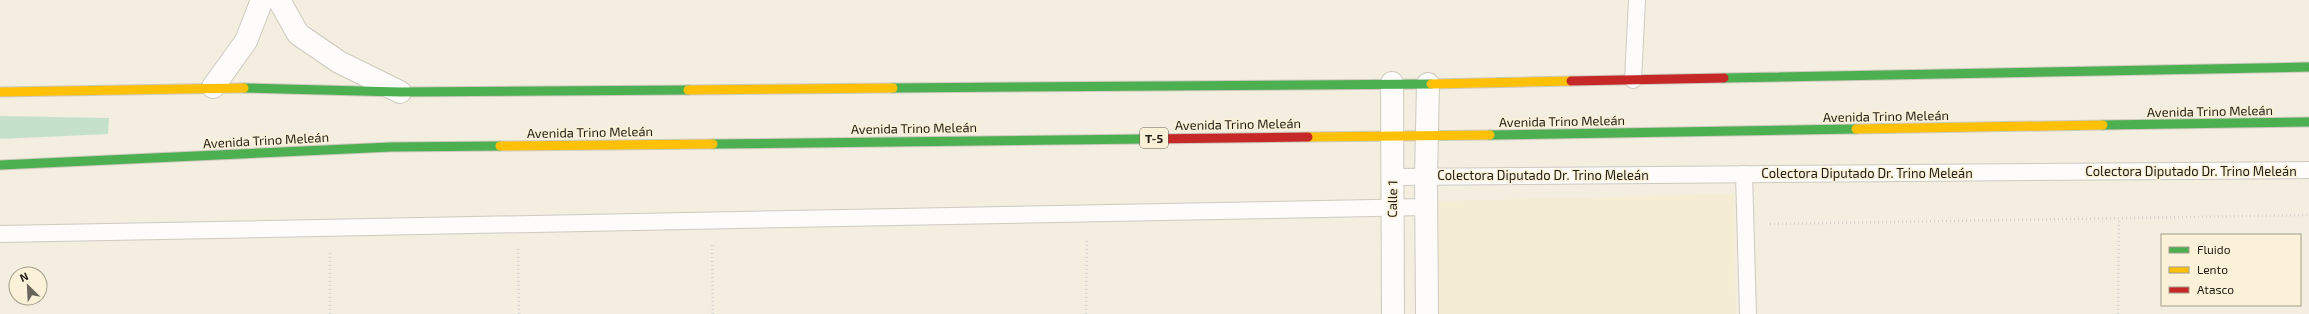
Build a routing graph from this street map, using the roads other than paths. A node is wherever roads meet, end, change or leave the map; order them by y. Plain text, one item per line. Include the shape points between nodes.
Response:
1 (262, 0) edge
2 (278, 0) edge
3 (1637, 0) edge
4 (2309, 67) edge
5 (1633, 80) junction
6 (1392, 83) junction
7 (1428, 84) junction
8 (213, 87) junction
9 (0, 92) edge
10 (400, 92) junction
11 (2309, 122) edge
12 (1391, 135) junction
13 (1428, 136) junction
14 (0, 165) edge
15 (2309, 170) edge
16 (1744, 174) junction
17 (1426, 176) junction
18 (1393, 177) junction
19 (1426, 207) junction
20 (1392, 208) junction
21 (0, 234) edge
22 (1393, 314) edge
23 (1426, 314) edge
24 (1748, 314) edge

1 - 8 street via 246,41
2 - 10 street via 298,34 339,62
3 - 5 lane
4 - 5 main road
5 - 7 main road
6 - 7 main road
6 - 10 main road
6 - 12 street, Calle 1
7 - 13 street
8 - 9 main road
8 - 10 main road
11 - 13 main road, Avenida Trino Meleán / T-5
12 - 13 main road, Avenida Trino Meleán / T-5
12 - 14 main road, Avenida Trino Meleán / T-5 via 391,147
12 - 18 street, Calle 1
13 - 17 street
15 - 16 lane, Colectora Diputado Dr. Trino Meleán
16 - 17 lane, Colectora Diputado Dr. Trino Meleán
16 - 24 lane
17 - 18 lane, Colectora Diputado Dr. Trino Meleán
17 - 19 street
18 - 20 street, Calle 1
19 - 20 lane
19 - 23 street
20 - 21 lane
20 - 22 street, Calle 1

